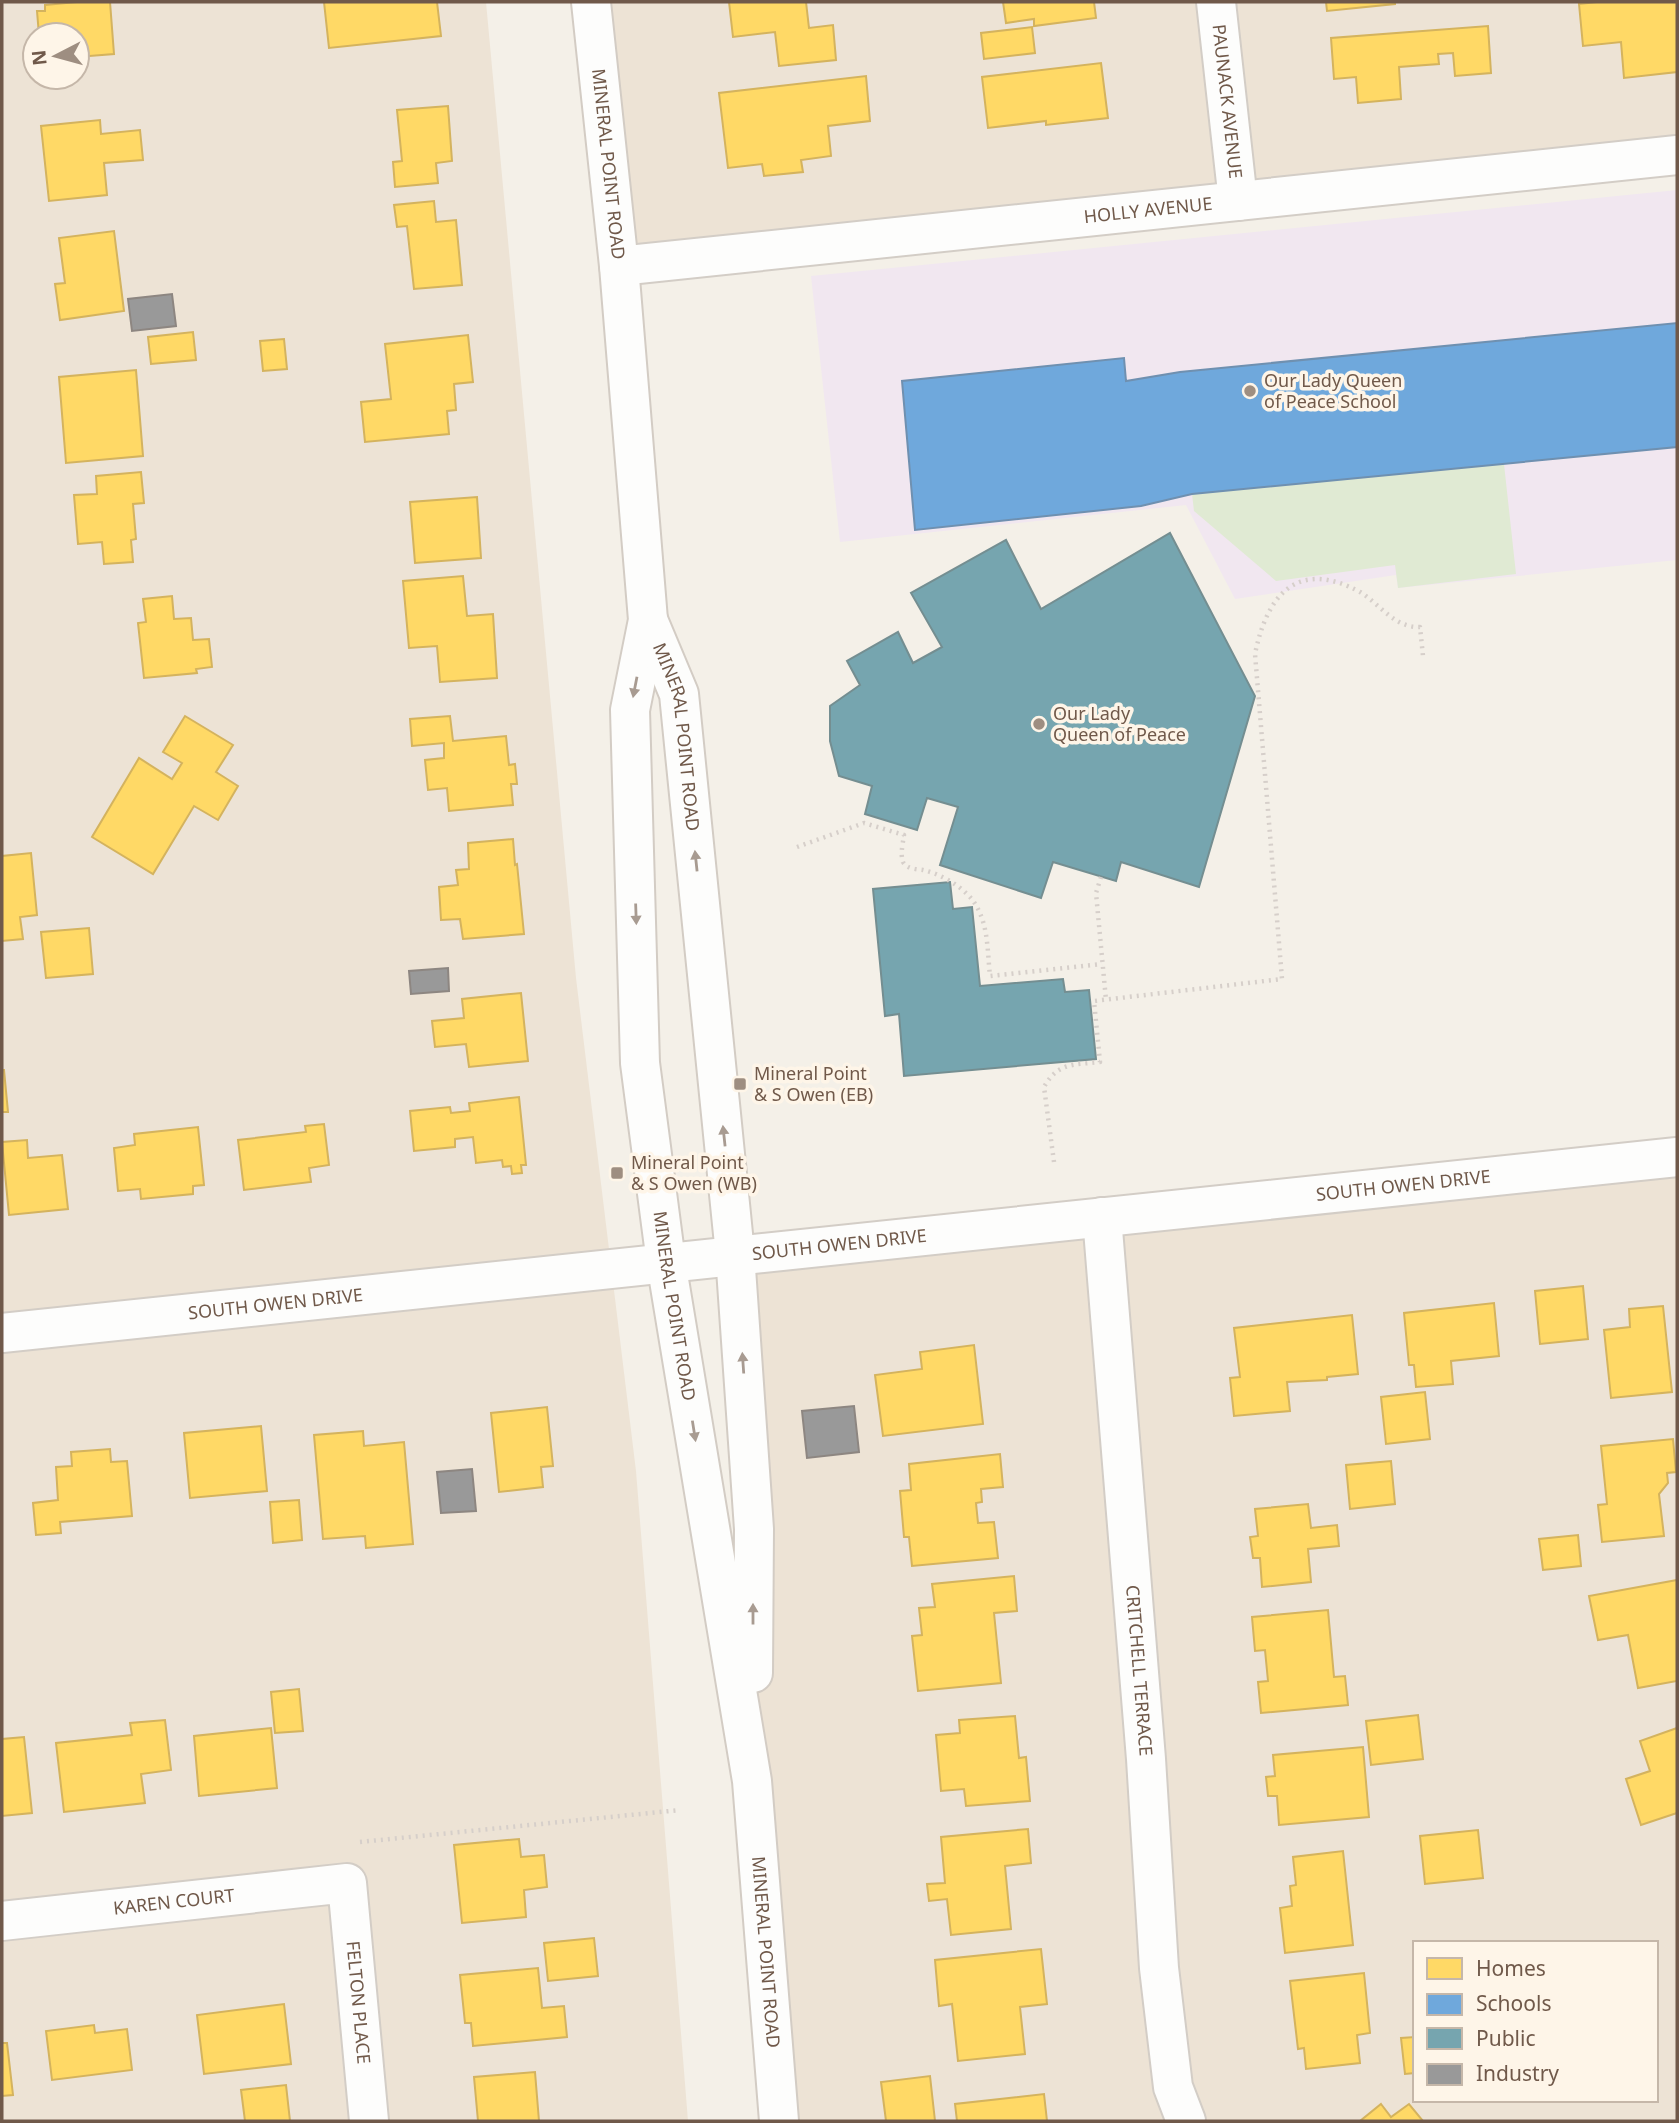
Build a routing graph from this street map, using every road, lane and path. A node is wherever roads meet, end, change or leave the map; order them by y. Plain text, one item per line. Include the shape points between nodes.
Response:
1 (591, 2) edge
2 (1216, 2) edge
3 (1677, 155) edge
4 (1238, 201) junction
5 (619, 266) junction
6 (648, 620) junction
7 (1423, 656) dead end
8 (797, 847) dead end
9 (1101, 877) dead end
10 (1102, 964) junction
11 (1106, 999) junction
12 (1677, 1157) edge
13 (1054, 1162) dead end
14 (1102, 1217) junction
15 (735, 1254) junction
16 (666, 1262) junction
17 (2, 1333) edge
18 (752, 1780) junction
19 (680, 1811) dead end
20 (347, 1883) junction
21 (2, 1921) edge
22 (369, 2121) edge
23 (779, 2121) edge
24 (1186, 2121) edge

1 - 5 street, MINERAL POINT ROAD
2 - 4 street, PAUNACK AVENUE
3 - 4 street, HOLLY AVENUE
4 - 5 street, HOLLY AVENUE
5 - 6 street, MINERAL POINT ROAD
15 -> 6 street, MINERAL POINT ROAD via 679,694
6 -> 16 street, MINERAL POINT ROAD via 630,710 639,1050
7 - 11 path via 1420,627 1398,622 1361,593 1328,579 1289,586 1270,605 1255,654 1282,979
8 - 10 path via 864,823 904,835 902,852 909,868 942,876 970,897 984,922 990,976
9 - 10 path via 1096,893
10 - 11 path
11 - 13 path via 1094,1001 1100,1062 1059,1068 1044,1087
12 - 14 street, SOUTH OWEN DRIVE
14 - 15 street, SOUTH OWEN DRIVE
14 - 24 street, CRITCHELL TERRACE via 1159,1968 1172,2087
15 - 16 street, SOUTH OWEN DRIVE
18 -> 15 street, MINERAL POINT ROAD via 754,1529
16 - 17 street, SOUTH OWEN DRIVE
16 -> 18 street, MINERAL POINT ROAD
18 - 23 street, MINERAL POINT ROAD
19 - 20 path via 343,1843
20 - 21 street, KAREN COURT
20 - 22 street, FELTON PLACE

